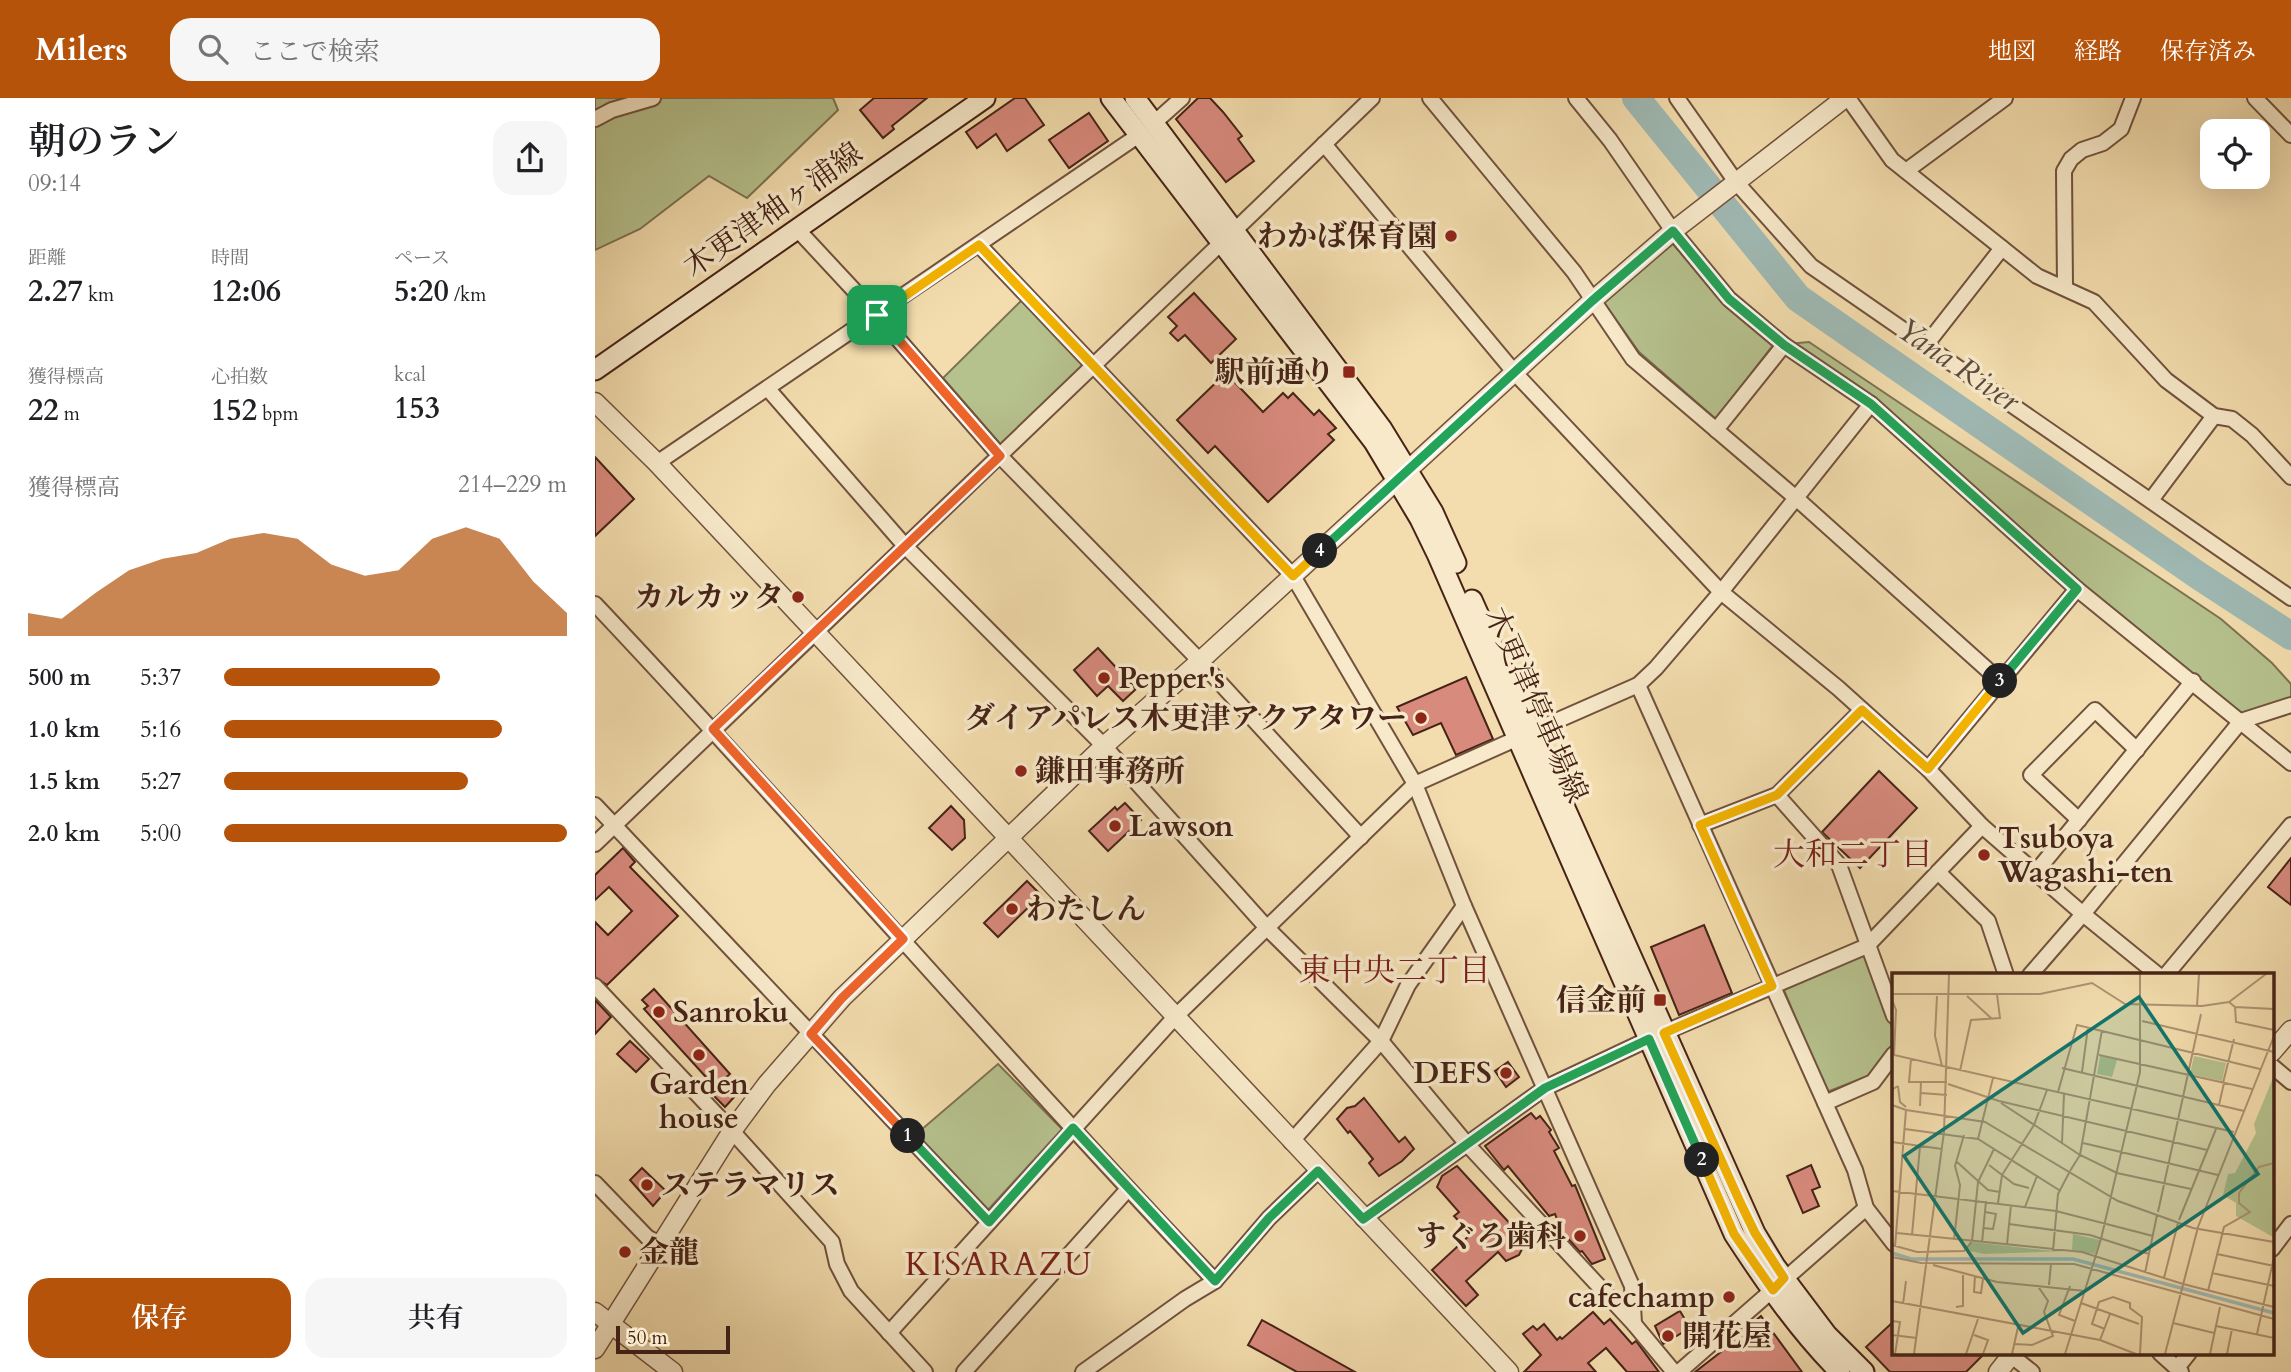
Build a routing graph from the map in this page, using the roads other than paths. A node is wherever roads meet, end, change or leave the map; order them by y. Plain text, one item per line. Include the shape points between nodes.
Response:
1 (653, 98) edge
2 (985, 98) edge
3 (1111, 98) edge
4 (1135, 98) edge
5 (1182, 98) edge
6 (1371, 98) edge
7 (1430, 98) edge
8 (1576, 98) edge
9 (1677, 98) edge
10 (1847, 98) edge
11 (2005, 98) edge
12 (2133, 98) edge
13 (2255, 98) edge
14 (595, 119) edge
15 (1146, 129) junction
16 (2291, 135) edge
17 (1324, 144) junction
18 (1906, 171) junction
19 (1736, 182) junction
20 (797, 229) junction
21 (1673, 231) junction
22 (1227, 237) junction
23 (979, 245) junction
24 (2002, 248) junction
25 (2065, 287) junction
26 (1592, 301) junction
27 (877, 315) junction
28 (1784, 345) junction
29 (1926, 345) junction
30 (1094, 365) junction
31 (595, 370) edge
32 (1515, 373) junction
33 (768, 389) junction
34 (595, 402) edge
35 (1871, 404) junction
36 (2214, 416) junction
37 (1716, 430) junction
38 (1000, 456) junction
39 (657, 463) junction
40 (1402, 475) junction
41 (2291, 477) edge
42 (1796, 499) junction
43 (2151, 500) junction
44 (906, 547) junction
45 (1293, 576) junction
46 (2077, 589) junction
47 (1721, 592) junction
48 (2291, 598) edge
49 (595, 604) edge
50 (816, 634) junction
51 (1200, 661) junction
52 (2000, 681) junction
53 (2193, 681) junction
54 (1638, 685) junction
55 (2291, 705) edge
56 (1862, 710) junction
57 (2241, 721) junction
58 (713, 729) junction
59 (1524, 735) junction
60 (1104, 746) junction
61 (2137, 750) junction
62 (2291, 762) edge
63 (1928, 769) junction
64 (1415, 784) junction
65 (1777, 795) junction
66 (595, 805) edge
67 (2079, 820) junction
68 (614, 825) junction
69 (1700, 825) junction
70 (2291, 825) edge
71 (1982, 826) junction
72 (1360, 837) junction
73 (1009, 838) junction
74 (595, 844) edge
75 (1938, 872) junction
76 (2035, 873) junction
77 (1464, 906) junction
78 (2083, 914) junction
79 (1268, 929) junction
80 (903, 939) junction
81 (1867, 946) junction
82 (2004, 973) edge
83 (2032, 973) edge
84 (2156, 973) edge
85 (2168, 973) edge
86 (595, 986) edge
87 (1772, 986) junction
88 (1892, 1011) edge
89 (1175, 1017) junction
90 (2291, 1030) edge
91 (811, 1034) junction
92 (1657, 1036) junction
93 (1381, 1041) junction
94 (2273, 1051) edge
95 (1892, 1057) edge
96 (2273, 1067) edge
97 (2291, 1082) edge
98 (1545, 1088) junction
99 (1825, 1103) junction
100 (1073, 1128) junction
101 (732, 1131) junction
102 (1291, 1142) junction
103 (1466, 1143) junction
104 (1318, 1171) junction
105 (595, 1183) edge
106 (1128, 1189) junction
107 (1866, 1208) junction
108 (1363, 1219) junction
109 (989, 1222) junction
110 (2291, 1224) edge
111 (1892, 1241) edge
112 (661, 1245) junction
113 (2273, 1248) edge
114 (1215, 1281) junction
115 (1779, 1284) junction
116 (595, 1312) edge
117 (611, 1324) junction
118 (1634, 1324) junction
119 (889, 1333) junction
120 (595, 1349) edge
121 (2011, 1354) edge
122 (2161, 1354) edge
123 (2188, 1354) edge
124 (2179, 1370) edge
125 (673, 1372) edge
126 (925, 1372) edge
127 (964, 1372) edge
128 (1083, 1372) edge
129 (1509, 1372) edge
130 (1676, 1372) edge
131 (1840, 1372) edge
132 (1864, 1372) edge
133 (1998, 1372) edge
134 (2032, 1372) edge

1 - 14 street
2 - 20 main road, 木更津袖ヶ浦線
3 - 15 main road, 木更津停車場線
4 - 15 main road, 木更津停車場線
5 - 15 street
6 - 17 street
7 - 26 street via 1574,272
8 - 21 street
9 - 19 street
10 - 18 street via 1892,160
10 - 19 street
11 - 18 street
12 - 25 street via 2121,129 2103,143 2082,150 2064,171
13 - 16 street
15 - 22 main road, 木更津停車場線
15 - 23 street
17 - 22 street
17 - 32 street
18 - 24 street
19 - 21 street
19 - 29 street via 1811,266
20 - 27 street
20 - 31 main road, 木更津袖ヶ浦線
21 - 26 street
21 - 28 street via 1729,299
22 - 30 street
22 - 40 main road, 木更津停車場線 via 1382,429
23 - 27 street
23 - 30 street
24 - 25 street via 2037,276
24 - 29 street
25 - 36 street via 2094,302 2167,380
26 - 32 street
26 - 37 street via 1633,359
27 - 33 street
27 - 38 street
28 - 35 street
28 - 37 street
29 - 43 street
30 - 38 street
30 - 45 street
32 - 40 street
32 - 47 street
33 - 39 street
33 - 44 street
34 - 39 street
35 - 42 street
35 - 46 street
36 - 41 street via 2232,419
36 - 43 street
37 - 42 street
38 - 44 street
38 - 51 street
39 - 50 street
40 - 45 street
40 - 59 main road, 木更津停車場線 via 1433,512
42 - 47 street
42 - 52 street
43 - 48 street
44 - 50 street
44 - 60 street
45 - 51 street
45 - 64 street
46 - 52 street
46 - 53 street
47 - 54 street
47 - 56 street
49 - 58 street
50 - 58 street
50 - 73 street
51 - 60 street
51 - 72 street
52 - 63 street
53 - 57 street
53 - 61 street
54 - 59 street
54 - 69 street
55 - 57 street
56 - 63 street
56 - 65 street
57 - 62 street
57 - 78 street
58 - 68 street
58 - 80 street
59 - 64 street
59 - 92 main road, 木更津停車場線
60 - 73 street
60 - 79 street
61 - 67 street
61 - 67 street via 2095,710 2031,775
63 - 71 street
64 - 72 street
64 - 77 street
65 - 69 street
65 - 81 street via 1839,865
66 - 68 street
67 - 76 street
68 - 74 street
68 - 91 street
69 - 87 street
70 - 85 street
71 - 75 street
71 - 76 street
72 - 79 street
73 - 80 street
73 - 89 street
75 - 81 street
75 - 82 street via 1989,921
76 - 78 street
77 - 93 street via 1408,985
77 - 98 street
78 - 83 street
78 - 84 street
79 - 89 street
79 - 93 street
80 - 91 street
80 - 100 street
81 - 87 street
81 - 88 street
86 - 101 street
87 - 92 street
87 - 99 street
89 - 100 street
89 - 102 street
90 - 94 street
91 - 101 street
91 - 109 street
92 - 98 street
92 - 115 main road, 木更津停車場線
93 - 102 street
93 - 103 street
95 - 99 street via 1873,1082
96 - 97 street
98 - 103 street
98 - 118 street via 1632,1286
99 - 107 street via 1855,1170
100 - 106 street
100 - 109 street
101 - 112 street
101 - 119 street via 832,1242 837,1264 852,1291
102 - 104 street
103 - 108 street
103 - 118 street
104 - 108 street
104 - 114 street via 1269,1218
105 - 112 street via 647,1237
106 - 114 street
106 - 127 street
107 - 111 street
107 - 115 street
108 - 129 street
109 - 119 street
110 - 113 street
112 - 117 street
114 - 128 street
115 - 130 street
115 - 131 main road, 木更津停車場線 via 1817,1348
115 - 132 main road, 木更津停車場線
116 - 117 street
117 - 120 street
117 - 125 street
118 - 130 street
119 - 126 street
121 - 133 street
121 - 134 street
122 - 124 street
123 - 124 street

